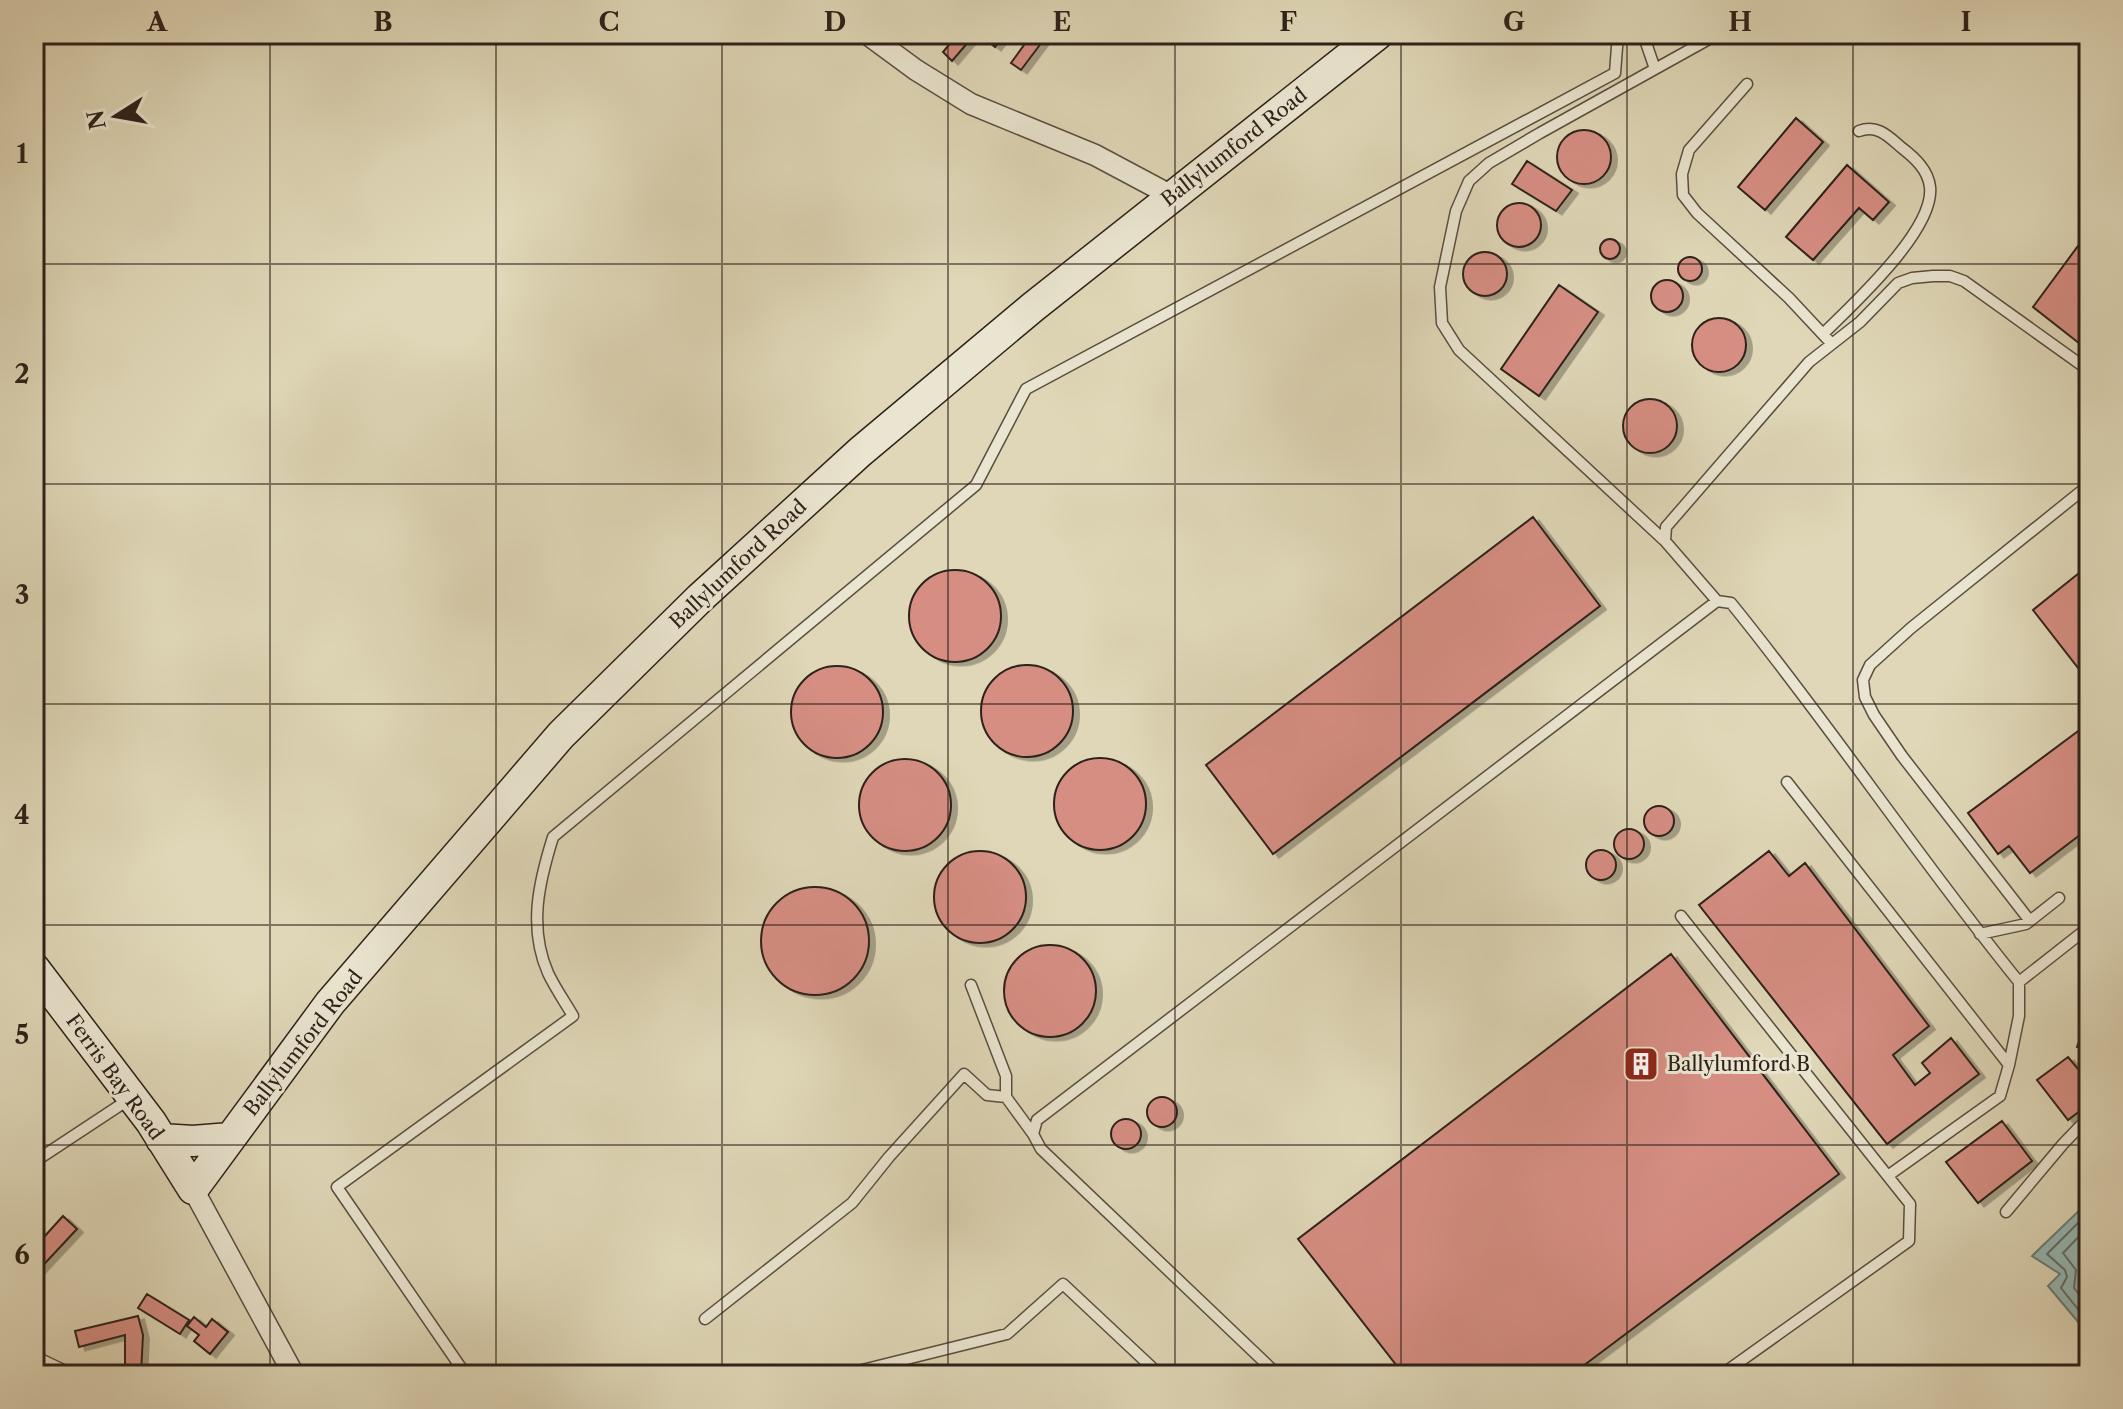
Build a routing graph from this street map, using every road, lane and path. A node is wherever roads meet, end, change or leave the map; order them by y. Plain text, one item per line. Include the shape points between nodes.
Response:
1 (867, 34) edge
2 (1378, 34) edge
3 (1618, 34) edge
4 (1643, 34) edge
5 (1718, 34) edge
6 (1655, 69) junction
7 (1747, 84) dead end
8 (1859, 131) dead end
9 (1172, 196) junction
10 (1823, 334) junction
11 (1832, 344) junction
12 (2089, 366) edge
13 (2089, 485) edge
14 (1665, 541) junction
15 (1717, 601) junction
16 (1787, 782) dead end
17 (2059, 898) dead end
18 (1681, 916) dead end
19 (2030, 921) junction
20 (2089, 927) edge
21 (1980, 934) junction
22 (34, 968) edge
23 (2019, 982) junction
24 (971, 985) dead end
25 (2009, 1065) junction
26 (133, 1097) junction
27 (1006, 1097) junction
28 (2089, 1117) edge
29 (1033, 1134) junction
30 (230, 1138) junction
31 (161, 1139) junction
32 (34, 1162) edge
33 (1889, 1175) junction
34 (193, 1189) junction
35 (2006, 1212) dead end
36 (705, 1319) dead end
37 (34, 1356) edge
38 (1728, 1373) edge
39 (74, 1375) edge
40 (294, 1375) edge
41 (466, 1375) edge
42 (842, 1375) edge
43 (1160, 1375) edge
44 (1278, 1375) edge

1 - 9 street via 971,104 1095,155
2 - 9 main road, Ballylumford Road
3 - 41 lane via 1615,73 1026,389 976,485 553,837 539,881 536,920 547,971 573,1016 337,1187
4 - 6 lane
5 - 6 lane
6 - 14 lane via 1489,163 1469,181 1451,229 1440,308 1442,323 1459,350
7 - 10 lane via 1689,150 1683,195
8 - 10 lane via 1885,133 1916,160 1930,186 1930,203 1909,241
9 - 30 main road, Ballylumford Road via 860,452 738,561 561,735 330,1003
10 - 11 lane
11 - 12 lane via 1898,283 1950,276
11 - 14 lane via 1809,362 1666,527
13 - 19 lane via 1911,628 1870,665 1863,680 1874,715 1902,756
14 - 15 lane
15 - 21 lane via 1731,603 1779,662
15 - 29 lane via 1037,1120
16 - 25 lane
17 - 19 lane
18 - 33 lane
19 - 21 lane
20 - 23 lane
21 - 23 lane
22 - 26 main road, Ferris Bay Road
23 - 25 lane via 2019,1016
24 - 27 lane via 1006,1076
25 - 33 lane via 2000,1096
26 - 31 main road, Ferris Bay Road
26 - 32 lane
27 - 29 lane
27 - 36 lane via 987,1095 964,1074 852,1203
28 - 35 lane
29 - 44 lane via 1041,1149
30 - 31 main road
30 - 34 main road, Ballylumford Road
31 - 34 main road, Ferris Bay Road
33 - 38 lane via 1910,1204 1909,1241
34 - 40 street
37 - 39 lane
42 - 43 lane via 1007,1334 1063,1284

